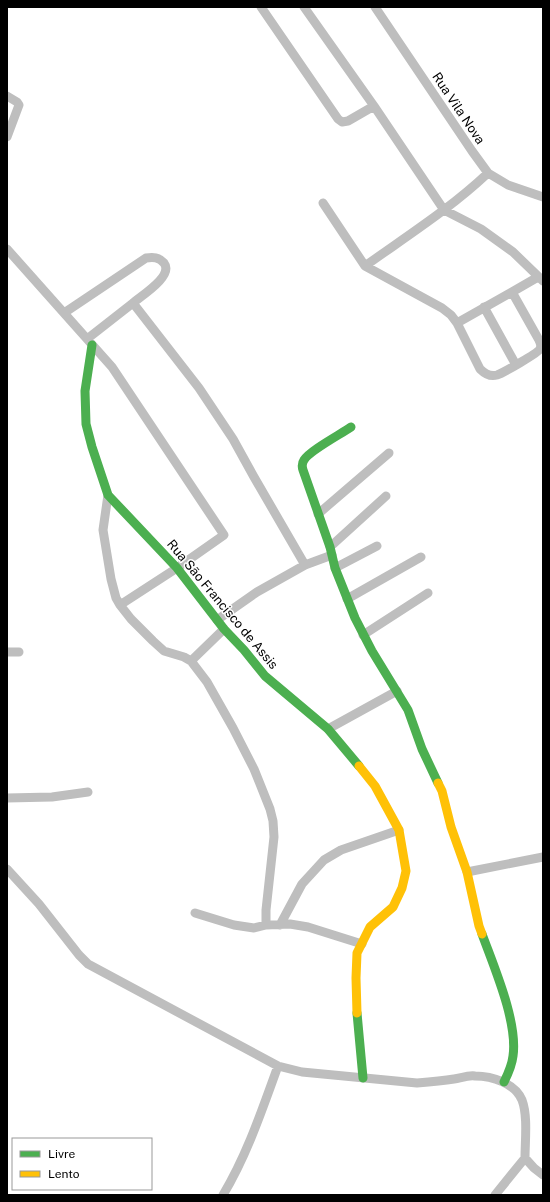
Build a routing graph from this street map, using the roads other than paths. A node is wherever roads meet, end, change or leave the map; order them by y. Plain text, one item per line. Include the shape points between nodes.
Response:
1 (261, 7) edge
2 (304, 7) edge
3 (375, 7) edge
4 (7, 96) edge
5 (374, 106) junction
6 (7, 137) edge
7 (488, 173) junction
8 (543, 197) edge
9 (323, 203) dead end
10 (444, 210) junction
11 (7, 249) edge
12 (365, 266) junction
13 (541, 279) edge
14 (512, 292) junction
15 (133, 303) junction
16 (484, 307) junction
17 (64, 313) junction
18 (457, 323) junction
19 (90, 342) junction
20 (516, 365) junction
21 (351, 427) dead end
22 (389, 453) dead end
23 (108, 495) junction
24 (386, 496) dead end
25 (318, 514) junction
26 (377, 546) dead end
27 (331, 551) junction
28 (421, 556) dead end
29 (305, 565) junction
30 (177, 568) junction
31 (335, 568) junction
32 (428, 593) dead end
33 (347, 599) junction
34 (120, 605) junction
35 (217, 620) junction
36 (224, 629) junction
37 (363, 635) junction
38 (7, 652) edge
39 (19, 652) dead end
40 (191, 660) junction
41 (397, 691) junction
42 (328, 729) junction
43 (88, 792) dead end
44 (7, 798) edge
45 (399, 830) junction
46 (543, 857) edge
47 (7, 869) edge
48 (467, 872) junction
49 (195, 913) dead end
50 (266, 925) junction
51 (280, 925) junction
52 (362, 944) junction
53 (278, 1066) junction
54 (364, 1078) junction
55 (504, 1082) junction
56 (525, 1158) junction
57 (543, 1175) edge
58 (223, 1195) edge
59 (495, 1195) edge

1 - 5 street via 342,122
2 - 5 street
3 - 7 street, Rua Vila Nova
4 - 6 street via 19,105
5 - 10 street
7 - 8 street, Rua Vila Nova via 508,185
7 - 10 street via 470,191
9 - 12 street
10 - 12 street
10 - 13 street via 481,229 513,252
11 - 17 street
12 - 18 street via 442,308
13 - 14 street
14 - 16 street
14 - 20 street via 541,345 538,352
15 - 17 street via 163,279 166,267 159,259 146,258
15 - 19 street
15 - 29 street via 199,388 233,439
16 - 18 street
16 - 20 street
17 - 19 street
18 - 20 street via 485,374 497,375
19 - 23 street, Rua São Francisco de Assis via 85,391 86,424
19 - 30 street via 112,367 224,535
21 - 25 street via 304,461 302,468
22 - 25 street
23 - 30 street, Rua São Francisco de Assis
23 - 34 street via 103,530 111,579
24 - 27 street
25 - 27 street
26 - 31 street
27 - 29 street
27 - 31 street
28 - 33 street
29 - 35 street via 257,592
30 - 34 street
30 - 35 street, Rua São Francisco de Assis
31 - 33 street
32 - 37 street
33 - 37 street
34 - 40 street via 164,651
35 - 36 street, Rua São Francisco de Assis
36 - 40 street
36 - 42 street, Rua São Francisco de Assis via 265,676
37 - 41 street
38 - 39 street
40 - 50 street via 207,682 233,728 254,769 270,809 274,837
41 - 42 street
41 - 48 street via 408,710 422,749 442,791 451,827
42 - 45 street, Rua São Francisco de Assis via 375,786
43 - 44 street via 52,797
45 - 51 street via 341,850 324,860 302,884
45 - 52 street, Rua São Francisco de Assis via 406,871 402,888 392,907 370,927
46 - 48 street
47 - 53 street via 88,964
48 - 55 street via 480,926 510,1017 514,1041 513,1056
49 - 50 street via 234,925 254,928
50 - 51 street
51 - 52 street via 308,927
52 - 54 street, Rua São Francisco de Assis via 358,953 356,978 357,1020
53 - 54 street via 302,1072
53 - 58 street via 246,1151
54 - 55 street via 417,1083 474,1075
55 - 56 street via 518,1093 522,1100 525,1117
56 - 57 street
56 - 59 street

